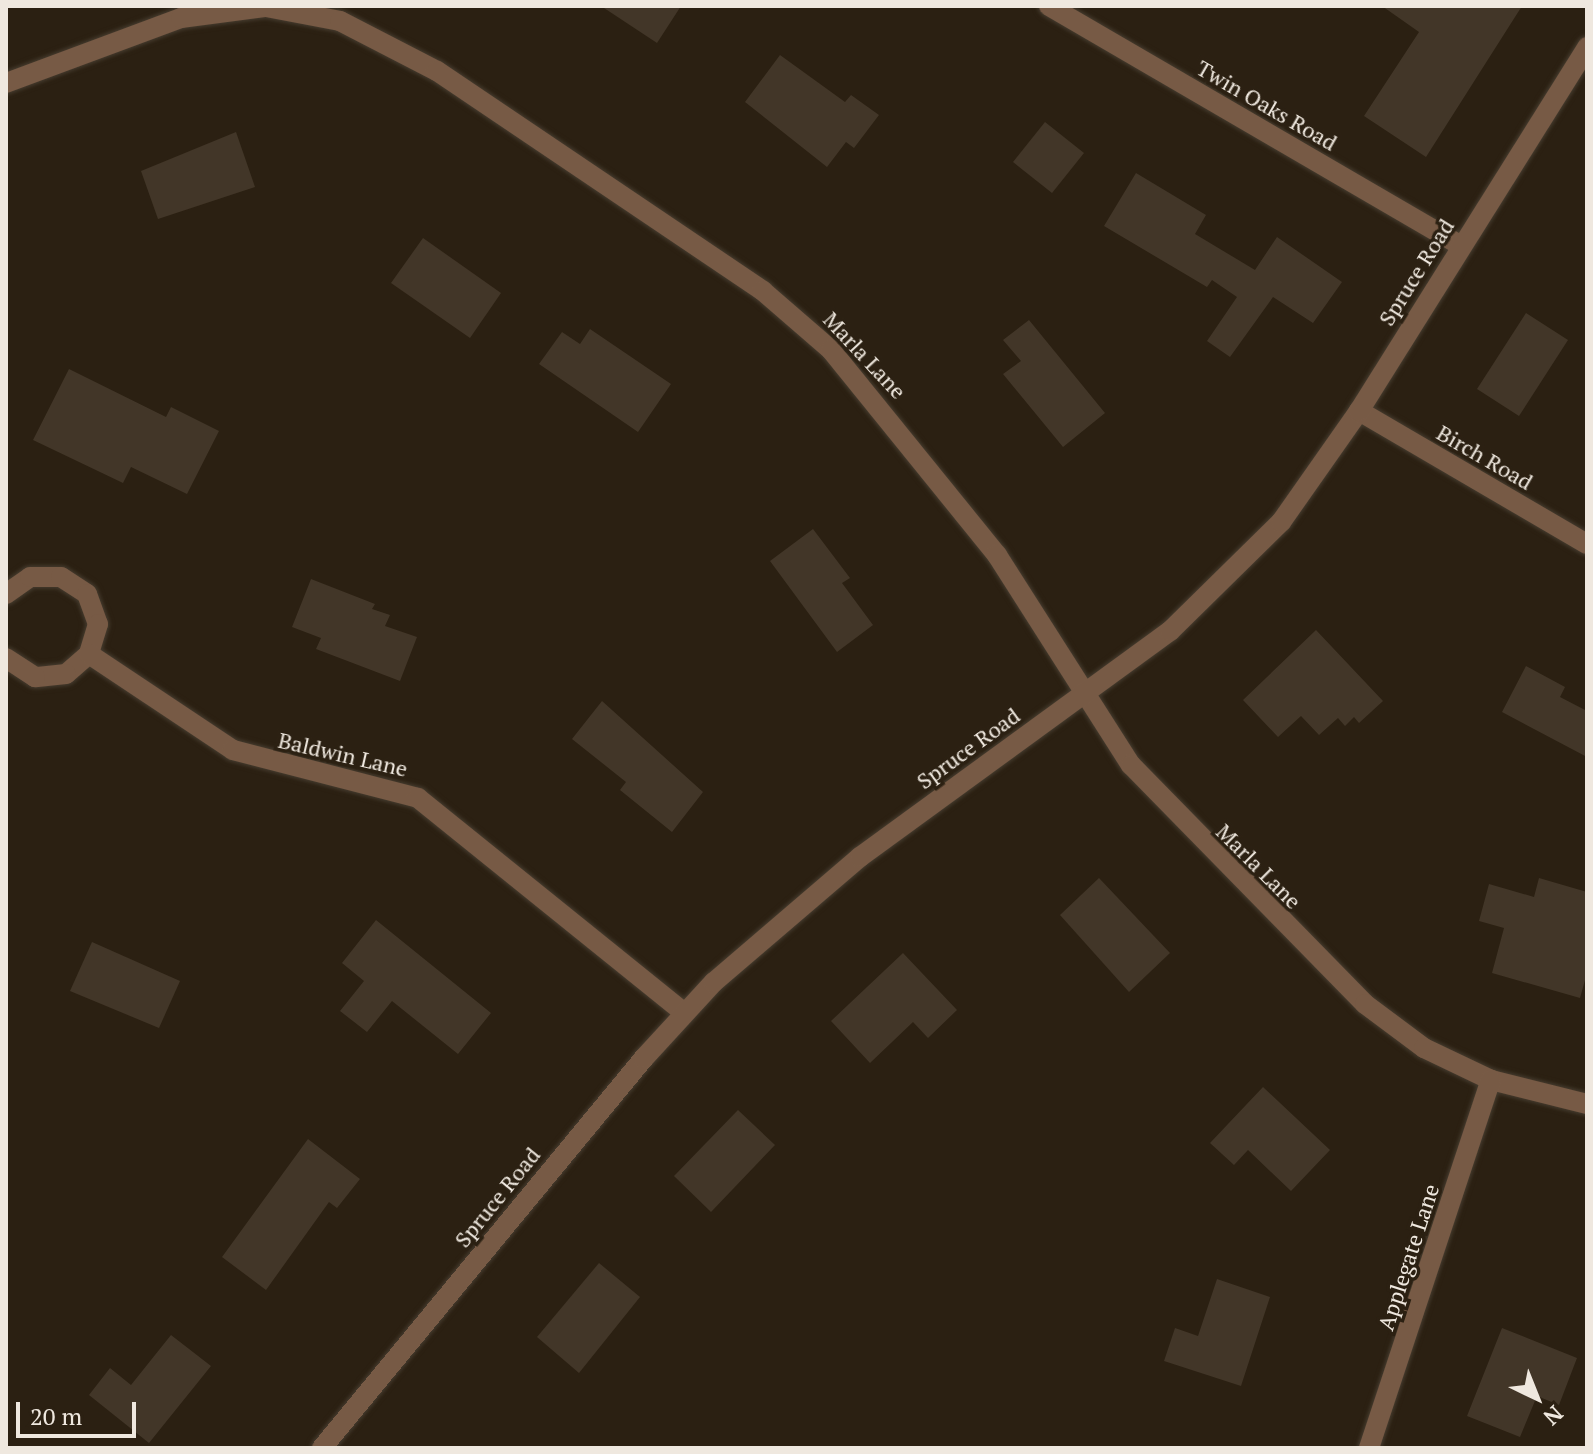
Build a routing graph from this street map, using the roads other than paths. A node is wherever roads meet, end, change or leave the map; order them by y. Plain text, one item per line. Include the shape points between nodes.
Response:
1 (1049, 6) edge
2 (1587, 47) edge
3 (6, 83) edge
4 (1461, 246) junction
5 (1359, 411) junction
6 (1587, 544) edge
7 (6, 594) edge
8 (89, 654) junction
9 (6, 658) edge
10 (1086, 693) junction
11 (684, 1013) junction
12 (1491, 1080) junction
13 (1587, 1104) edge
14 (322, 1448) edge
15 (1369, 1448) edge

1 - 4 street, Twin Oaks Road
2 - 4 street, Spruce Road
3 - 10 street, Marla Lane via 144,29 239,8 314,12 394,46 763,291 831,350 997,555
4 - 5 street, Spruce Road
5 - 6 street, Birch Road
5 - 10 street, Spruce Road via 1299,499 1248,558 1194,611
7 - 8 street via 41,575 80,587 98,624
8 - 9 street via 75,669 46,678 26,674
8 - 11 street, Baldwin Lane via 233,750 418,798
10 - 11 street, Spruce Road via 860,857
10 - 12 street, Marla Lane via 1156,795 1329,971 1424,1048
11 - 14 street, Spruce Road
12 - 13 street, Marla Lane
12 - 15 street, Applegate Lane

